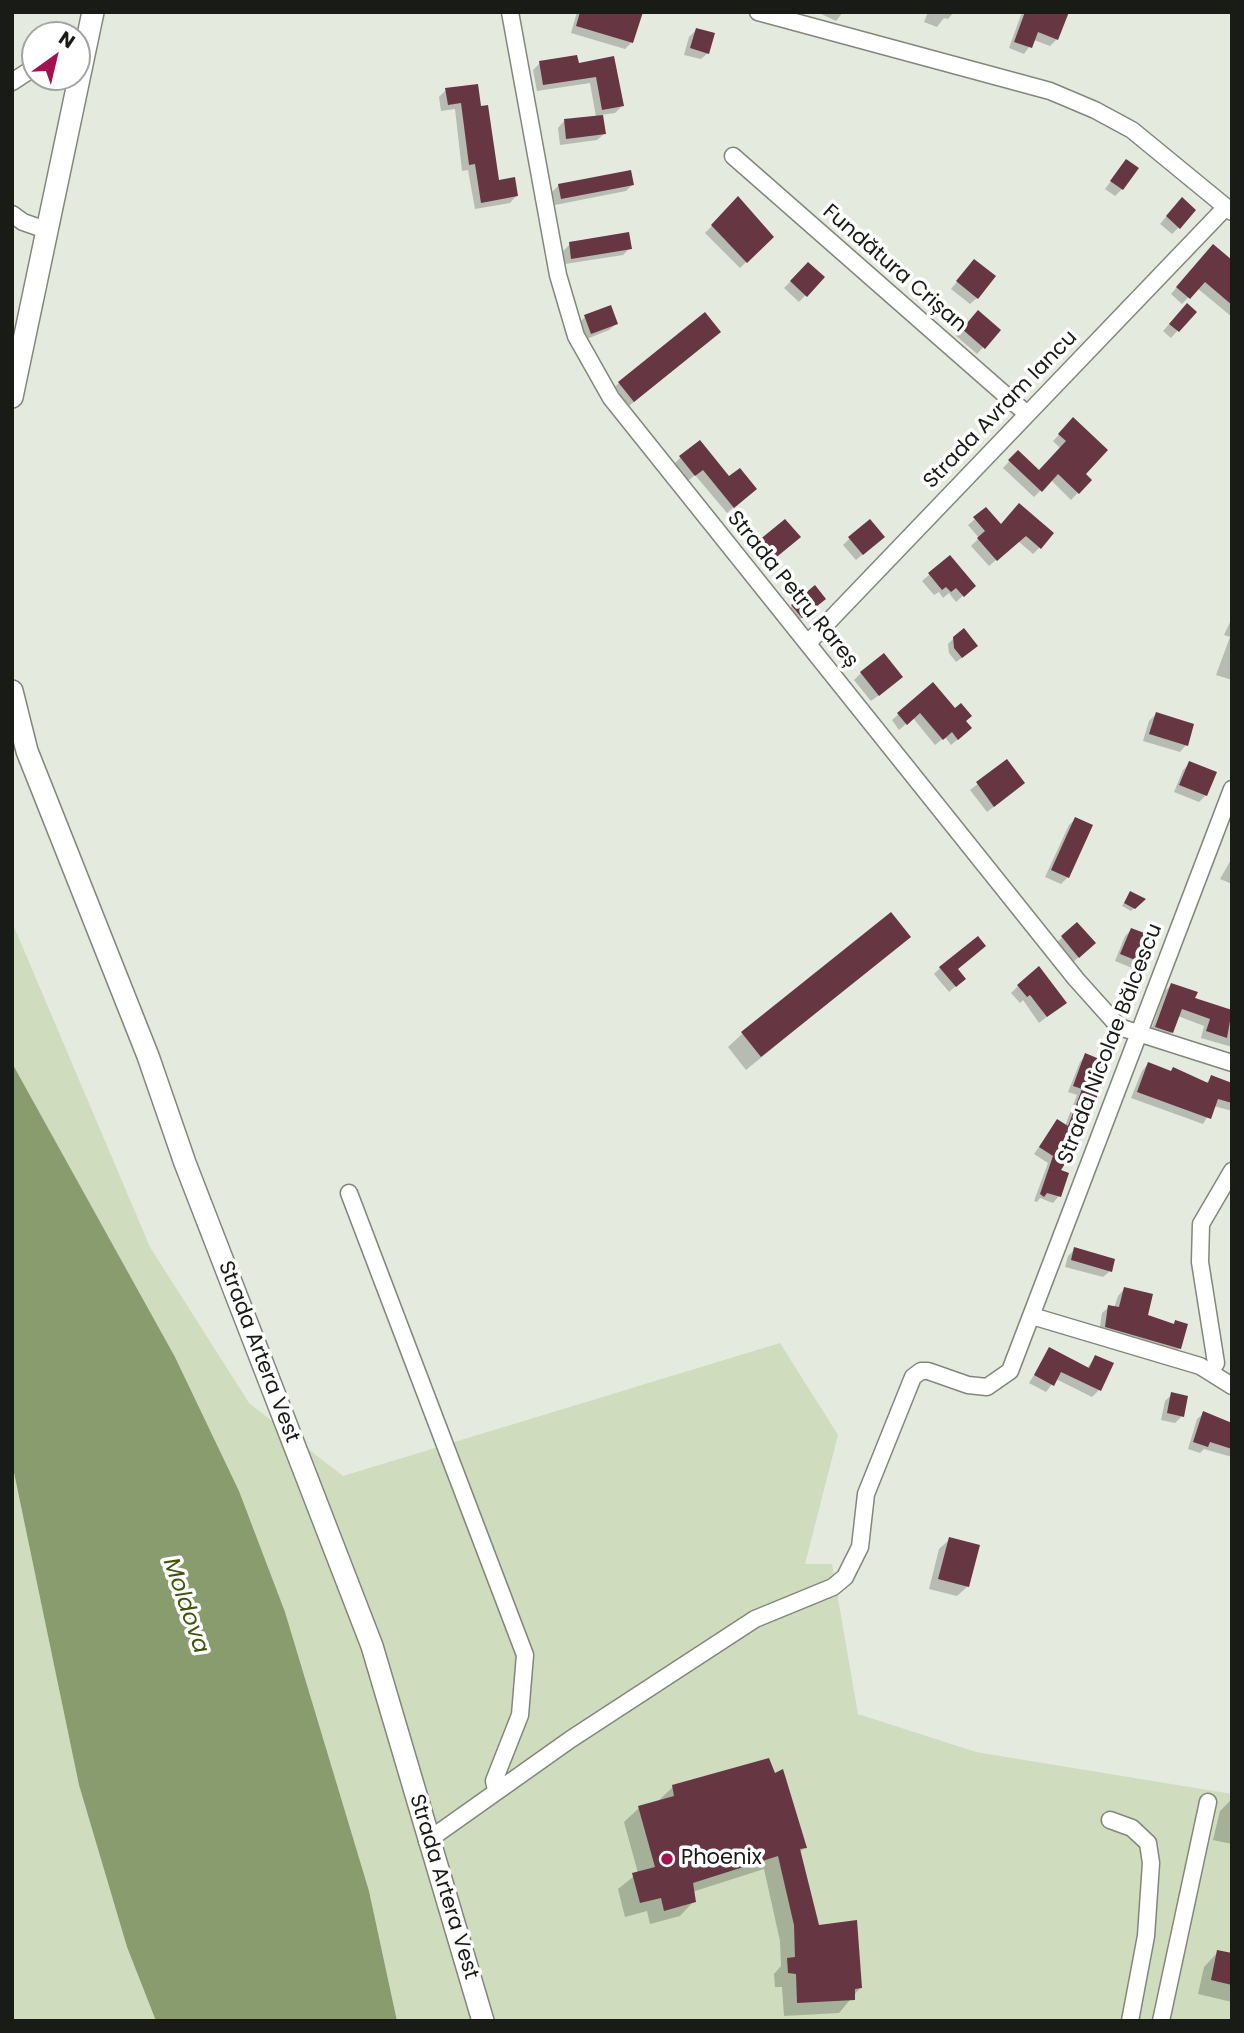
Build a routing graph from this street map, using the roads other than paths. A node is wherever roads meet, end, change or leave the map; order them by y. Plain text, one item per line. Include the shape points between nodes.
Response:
1 (510, 12) edge
2 (758, 12) edge
3 (73, 91) edge
4 (733, 156) dead end
5 (1229, 209) edge
6 (12, 214) edge
7 (46, 230) junction
8 (12, 397) edge
9 (1027, 414) junction
10 (807, 643) junction
11 (12, 691) edge
12 (1232, 789) edge
13 (1138, 1033) junction
14 (1232, 1063) edge
15 (1232, 1171) edge
16 (349, 1193) dead end
17 (1032, 1316) junction
18 (1211, 1371) junction
19 (1232, 1386) edge
20 (496, 1790) junction
21 (1208, 1802) dead end
22 (1110, 1820) dead end
23 (427, 1841) junction
24 (484, 2021) edge
25 (1130, 2021) edge
26 (1161, 2021) edge

1 - 10 street, Strada Petru Rareș via 558,275 576,336 611,398
2 - 5 street via 1050,91 1096,110 1132,130
3 - 7 main road
4 - 9 street, Fundătura Crișan
5 - 9 street, Strada Avram Iancu
6 - 7 street
7 - 8 main road
9 - 10 street, Strada Avram Iancu
10 - 13 street, Strada Petru Rareș via 1076,979 1119,1027
11 - 23 main road, Strada Artera Vest via 27,751 372,1646
12 - 13 street, Strada Nicolae Bălcescu
13 - 14 street, Strada Petru Rareș
13 - 17 street, Strada Nicolae Bălcescu
15 - 18 street via 1201,1223 1200,1262 1216,1363
16 - 20 street via 524,1655 520,1715 494,1781
17 - 18 street
17 - 20 street, Strada Nicolae Bălcescu via 1010,1371 987,1387 928,1371 913,1377 866,1494 860,1547 845,1577 833,1587 755,1619
18 - 19 street
20 - 23 street
21 - 26 street
22 - 25 street via 1132,1828 1148,1843 1152,1863 1146,1936
23 - 24 main road, Strada Artera Vest

